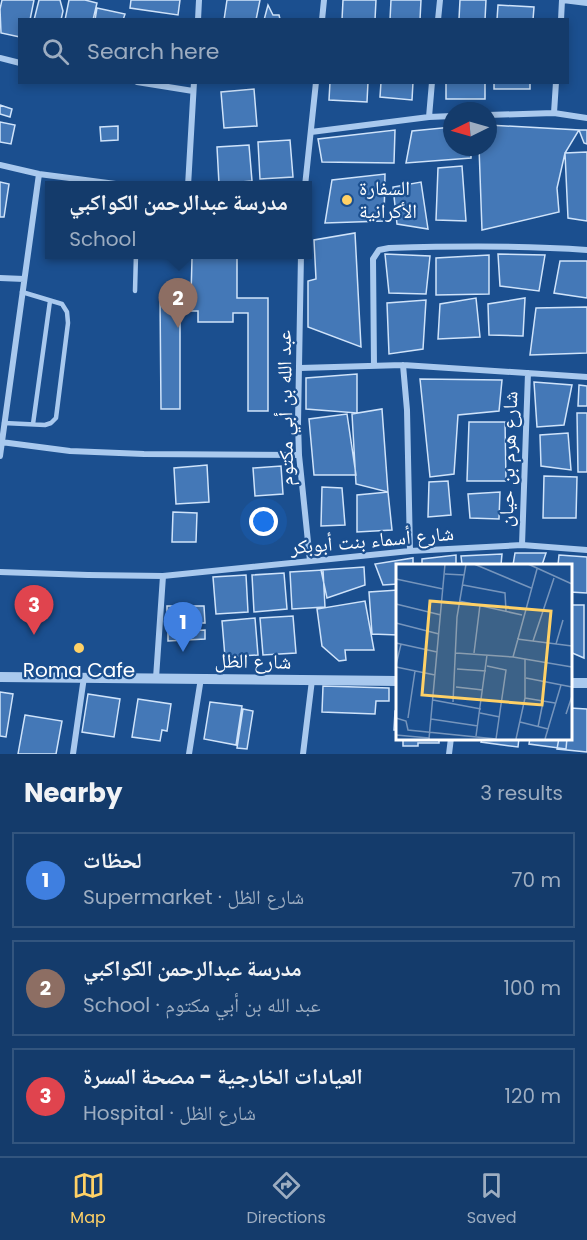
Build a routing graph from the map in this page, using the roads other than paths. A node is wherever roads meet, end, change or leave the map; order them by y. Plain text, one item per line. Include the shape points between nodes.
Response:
1 (199, 0) edge
2 (324, 0) edge
3 (440, 0) edge
4 (562, 0) edge
5 (587, 3) edge
6 (198, 18) edge
7 (322, 18) edge
8 (438, 18) edge
9 (561, 18) edge
10 (0, 58) edge
11 (18, 62) edge
12 (149, 84) edge
13 (194, 84) edge
14 (316, 84) edge
15 (432, 84) edge
16 (556, 84) edge
17 (194, 91) junction
18 (554, 113) junction
19 (497, 115) edge
20 (443, 116) edge
21 (429, 117) junction
22 (587, 118) edge
23 (311, 132) junction
24 (0, 165) edge
25 (39, 174) junction
26 (93, 181) edge
27 (188, 181) edge
28 (306, 181) edge
29 (587, 250) edge
30 (136, 259) edge
31 (302, 259) edge
32 (0, 278) edge
33 (24, 279) junction
34 (135, 291) dead end
35 (22, 292) junction
36 (50, 301) junction
37 (403, 365) junction
38 (374, 366) junction
39 (300, 368) junction
40 (528, 374) junction
41 (587, 377) edge
42 (4, 423) junction
43 (33, 424) junction
44 (1, 442) edge
45 (299, 455) junction
46 (0, 456) edge
47 (522, 545) junction
48 (587, 550) edge
49 (410, 551) junction
50 (310, 561) junction
51 (0, 572) edge
52 (163, 576) junction
53 (0, 677) edge
54 (85, 677) junction
55 (156, 678) junction
56 (201, 678) junction
57 (312, 680) junction
58 (396, 681) edge
59 (451, 739) edge
60 (73, 754) edge
61 (189, 754) edge
62 (303, 754) edge
63 (449, 754) edge

1 - 6 street
2 - 7 street
3 - 8 street
4 - 5 street
4 - 9 street
10 - 11 street
12 - 17 street
13 - 17 street
14 - 23 street
15 - 21 street
16 - 18 street
17 - 27 street
18 - 19 street
18 - 22 street
20 - 21 street
21 - 23 street
23 - 28 street
24 - 25 street
25 - 26 street
25 - 33 street
29 - 38 street via 467,246 379,250 373,260
30 - 34 lane
31 - 39 street, عبد الله بن أبي مكتوم
32 - 33 street
33 - 35 street
35 - 36 lane
35 - 42 street
36 - 43 lane
36 - 43 lane via 62,304 68,323 56,418 51,423
37 - 38 street
37 - 40 street
37 - 49 street
38 - 39 street
39 - 45 street, عبد الله بن أبي مكتوم
40 - 41 street
40 - 47 street, شارع هرم بن حيان
42 - 43 lane
42 - 44 street
44 - 45 street via 70,451
44 - 46 street
45 - 50 street, عبد الله بن أبي مكتوم
47 - 48 street, شارع أسماء بنت أبوبكر
47 - 49 street, شارع أسماء بنت أبوبكر
49 - 50 street, شارع أسماء بنت أبوبكر
50 - 52 street, شارع أسماء بنت أبوبكر
51 - 52 street, شارع أسماء بنت أبوبكر
52 - 55 street
53 - 54 street, شارع الظل
54 - 55 street, شارع الظل
54 - 60 street
55 - 56 street, شارع الظل
56 - 57 street, شارع الظل
56 - 61 street
57 - 58 street, شارع الظل
57 - 62 street
59 - 63 street

